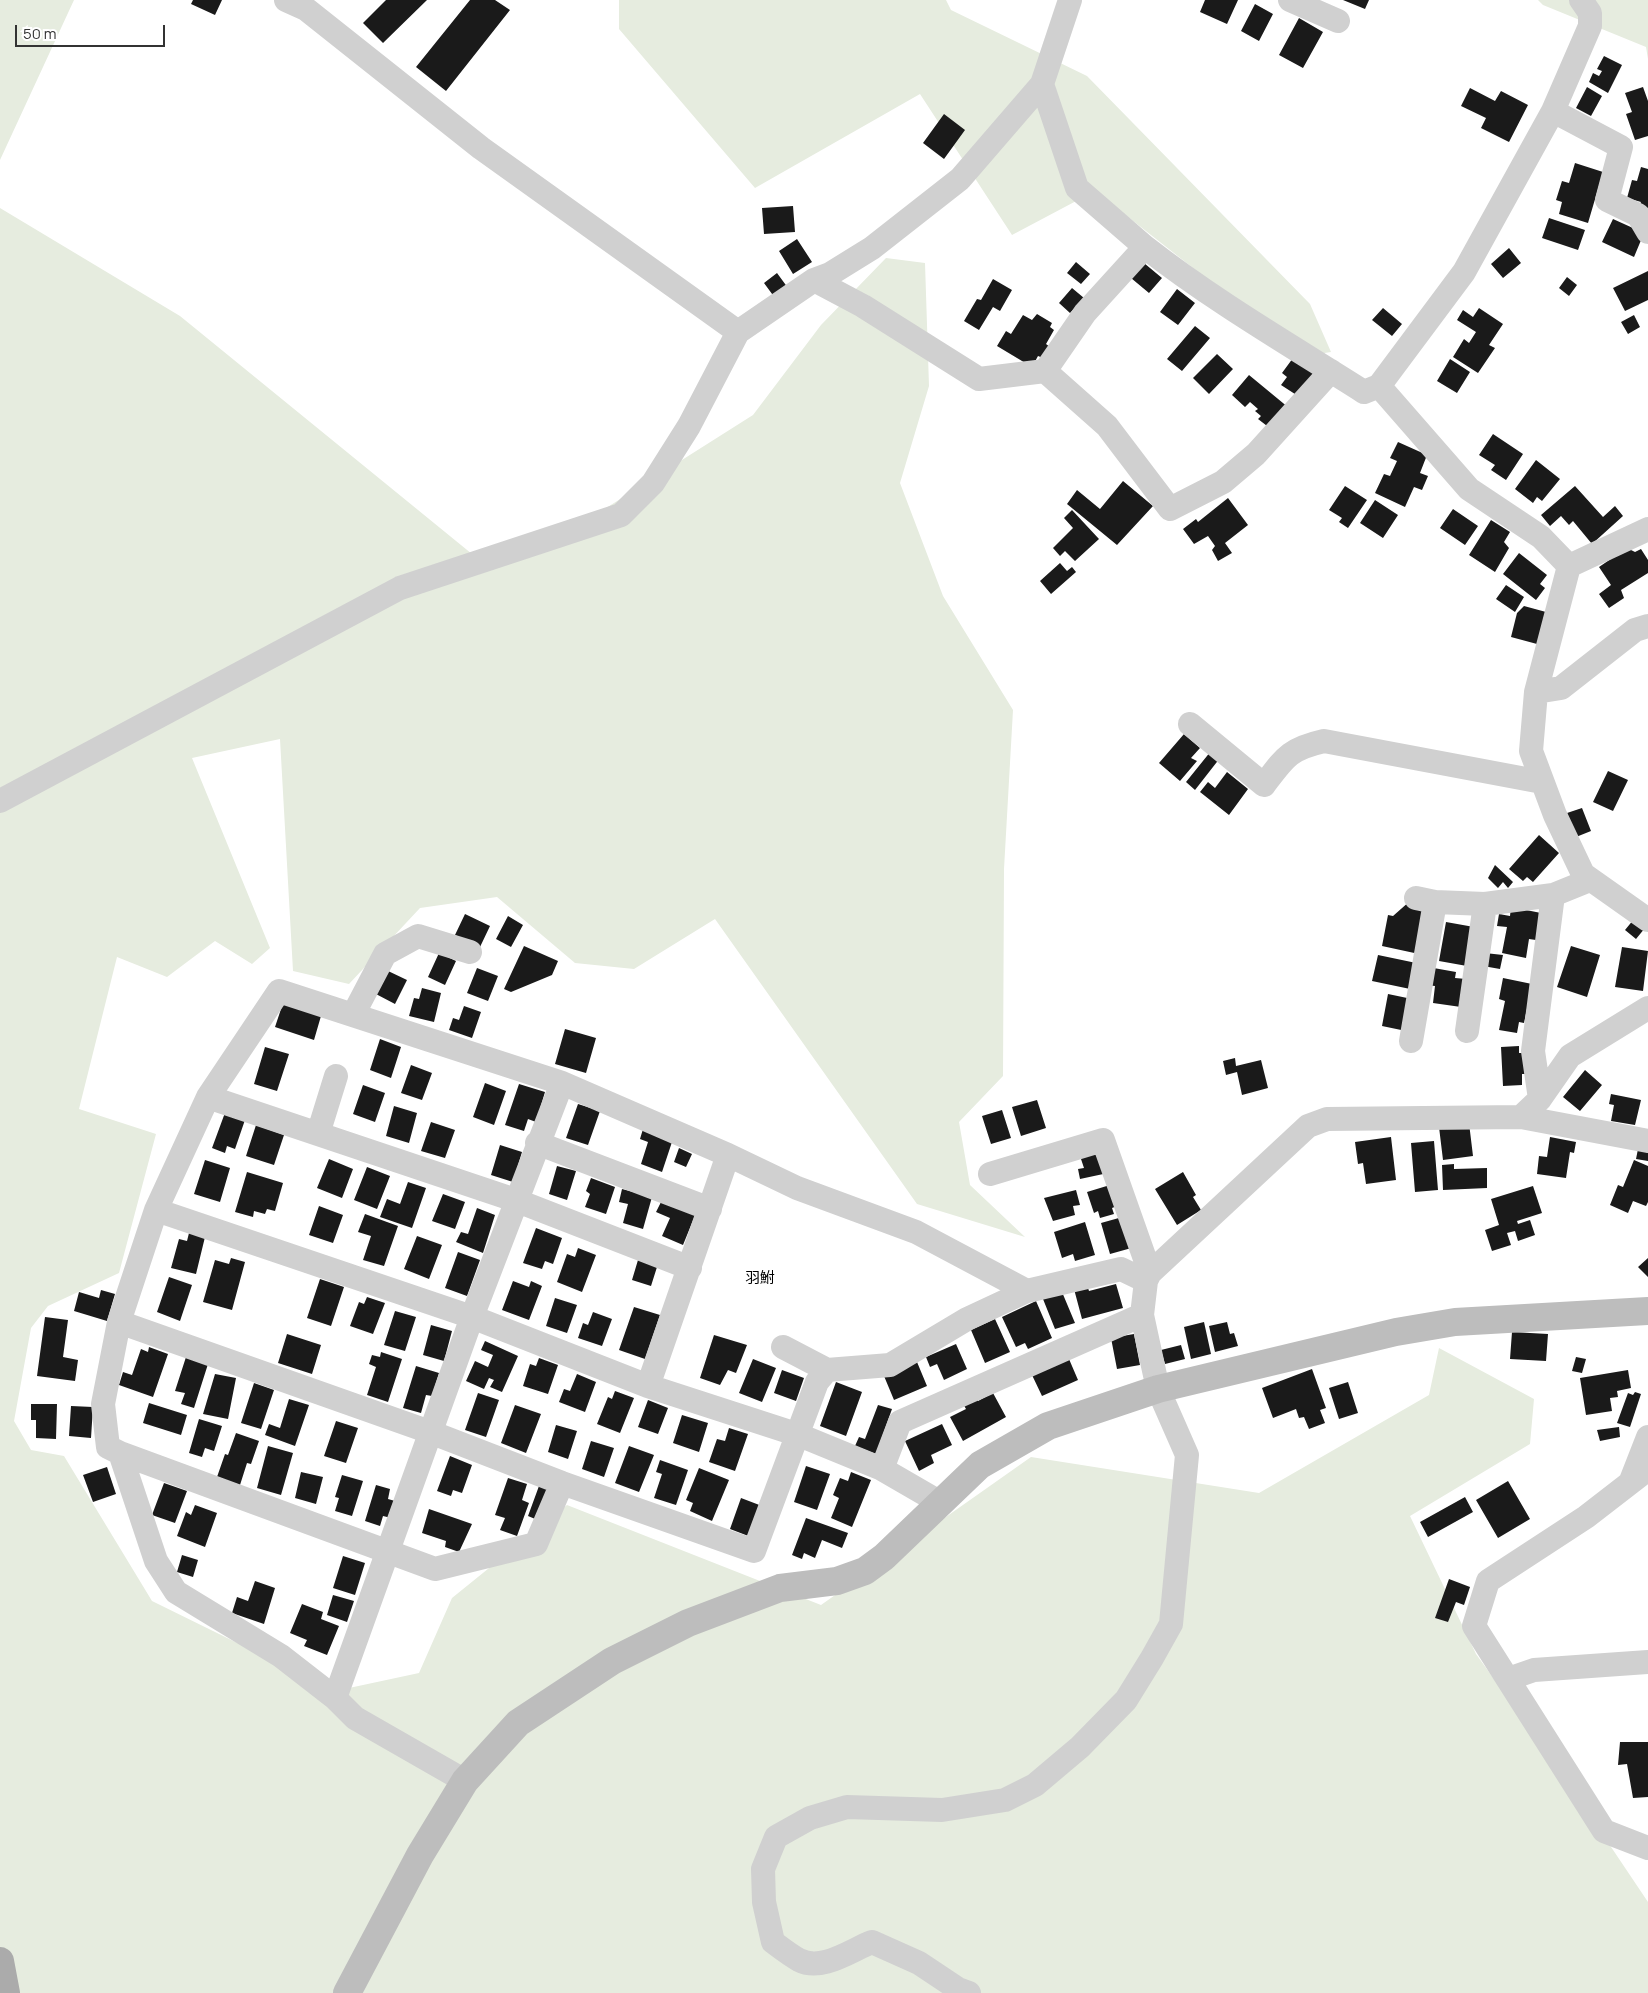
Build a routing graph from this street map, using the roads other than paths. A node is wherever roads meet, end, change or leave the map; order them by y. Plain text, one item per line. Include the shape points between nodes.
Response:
1 (286, 0) edge
2 (1070, 0) edge
3 (1290, 0) edge
4 (1581, 0) edge
5 (1338, 22) dead end
6 (1042, 84) junction
7 (1553, 111) junction
8 (1648, 232) edge
9 (1145, 247) junction
10 (814, 280) junction
11 (738, 332) junction
12 (1331, 371) junction
13 (1045, 372) junction
14 (1379, 386) junction
15 (1648, 529) edge
16 (1569, 566) junction
17 (1648, 626) edge
18 (1536, 692) junction
19 (1190, 724) dead end
20 (1542, 782) junction
21 (0, 801) edge
22 (1590, 880) junction
23 (1553, 895) junction
24 (1485, 904) junction
25 (1648, 920) edge
26 (470, 952) dead end
27 (1648, 1008) edge
28 (353, 1015) junction
29 (1467, 1031) dead end
30 (1411, 1041) dead end
31 (336, 1076) dead end
32 (562, 1083) junction
33 (208, 1097) junction
34 (1540, 1099) junction
35 (1521, 1118) junction
36 (318, 1134) junction
37 (1648, 1141) edge
38 (537, 1143) junction
39 (728, 1155) junction
40 (990, 1174) dead end
41 (515, 1200) junction
42 (710, 1209) junction
43 (156, 1210) junction
44 (690, 1268) junction
45 (1148, 1277) junction
46 (1027, 1292) junction
47 (1648, 1311) edge
48 (1142, 1315) junction
49 (472, 1317) junction
50 (119, 1322) junction
51 (782, 1347) dead end
52 (827, 1370) junction
53 (648, 1386) junction
54 (1158, 1389) junction
55 (430, 1432) junction
56 (799, 1434) junction
57 (1648, 1437) edge
58 (120, 1453) junction
59 (882, 1469) junction
60 (1639, 1476) edge
61 (562, 1483) junction
62 (939, 1502) junction
63 (388, 1552) junction
64 (1648, 1662) edge
65 (1508, 1679) junction
66 (335, 1698) junction
67 (465, 1782) junction
68 (1648, 1848) edge
69 (0, 1961) edge
70 (6, 1993) edge
71 (347, 1993) edge
72 (968, 1993) edge

1 - 11 street via 306,9 480,148
2 - 6 street
3 - 5 street
4 - 7 street via 1590,13 1590,26
6 - 9 street via 1077,188
6 - 10 street via 960,179 872,248
7 - 8 street via 1621,147 1607,200 1638,215
7 - 14 street via 1464,272
9 - 12 street
9 - 13 street via 1085,313
10 - 11 street
10 - 13 street via 863,306 979,379
11 - 21 street via 689,426 653,483 621,515 400,588
12 - 13 street via 1256,454 1223,482 1170,509 1107,426
12 - 14 street via 1364,392
14 - 16 street via 1469,489 1541,537
15 - 16 street
16 - 18 street
17 - 18 street via 1635,630 1561,688
18 - 20 street via 1531,752
19 - 20 street via 1264,785 1284,758 1301,746 1324,741
20 - 22 street via 1583,874
22 - 23 street
22 - 25 street
23 - 24 street
23 - 34 street via 1533,1051
24 - 29 street
24 - 30 street via 1426,900
26 - 28 street via 418,936 385,954
27 - 34 street via 1570,1056
28 - 32 street
28 - 33 street via 279,991
31 - 36 street
32 - 38 street
32 - 39 street
33 - 36 street
33 - 43 street
34 - 35 street
35 - 37 street
35 - 45 street via 1327,1119 1308,1126
36 - 41 street
38 - 41 street
38 - 42 street
39 - 42 street
39 - 46 street via 797,1188 916,1232
40 - 45 street via 1103,1140
41 - 44 street
41 - 49 street
42 - 44 street
43 - 49 street
43 - 50 street
44 - 53 street
45 - 46 street via 1121,1269
45 - 48 street
46 - 52 street via 967,1319 890,1365
47 - 54 street via 1455,1322 1396,1332
48 - 54 street
48 - 59 street via 900,1422
49 - 53 street
49 - 55 street
50 - 55 street
50 - 58 street via 103,1404 108,1447
51 - 52 street
52 - 56 street via 817,1382
53 - 56 street
54 - 62 street via 1048,1426 980,1465
54 - 72 street via 1187,1456 1171,1624 1126,1700 1080,1747 1035,1785 1005,1800 942,1810 848,1807 810,1818 776,1837 763,1869 764,1902 773,1942 800,1961 816,1964 828,1961 872,1942 919,1963
55 - 61 street
55 - 63 street
56 - 59 street
56 - 61 street via 754,1551
57 - 60 street
58 - 63 street
58 - 66 street via 156,1562 176,1592 281,1656
59 - 62 street
60 - 65 street via 1586,1518 1488,1581 1474,1626
61 - 63 street via 536,1544 435,1569
62 - 67 street via 865,1572 837,1581 780,1588 688,1623 612,1661 518,1723
63 - 66 street
64 - 65 street via 1534,1670
65 - 68 street via 1604,1832
66 - 67 street via 355,1718
67 - 71 street via 420,1855
69 - 70 main road

